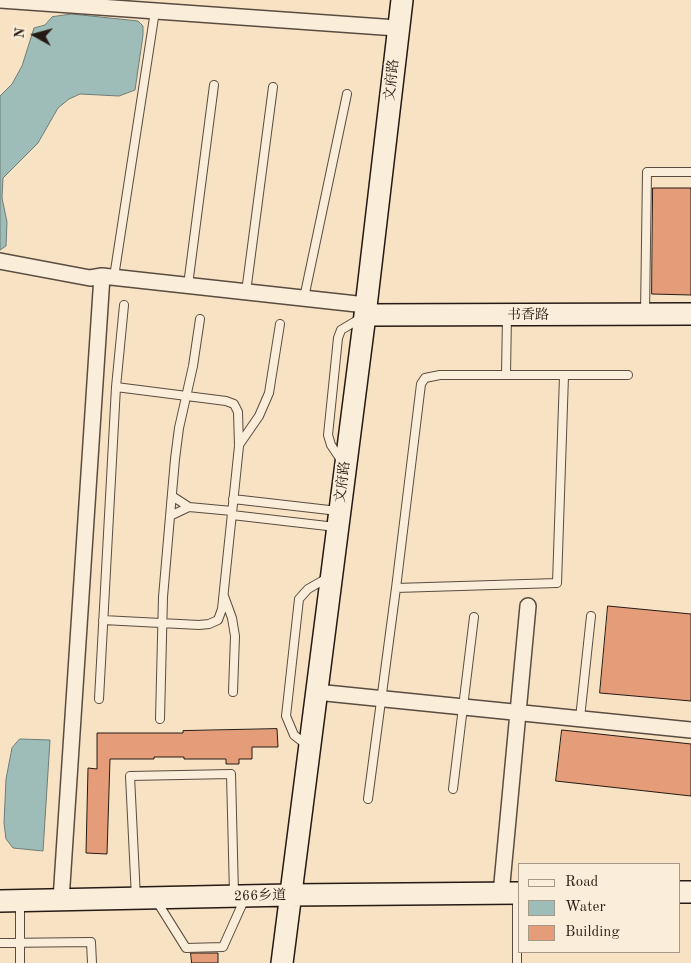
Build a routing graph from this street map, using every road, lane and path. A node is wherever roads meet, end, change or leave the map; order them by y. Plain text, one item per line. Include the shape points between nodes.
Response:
1 (0, 0) edge
2 (402, 0) edge
3 (155, 11) junction
4 (398, 28) junction
5 (214, 85) dead end
6 (273, 87) dead end
7 (347, 94) dead end
8 (691, 172) edge
9 (0, 261) edge
10 (108, 277) junction
11 (188, 285) junction
12 (246, 292) junction
13 (304, 298) junction
14 (124, 305) dead end
15 (366, 310) junction
16 (645, 314) junction
17 (691, 314) edge
18 (507, 315) junction
19 (200, 319) dead end
20 (280, 324) dead end
21 (506, 375) junction
22 (628, 375) dead end
23 (564, 376) junction
24 (116, 387) junction
25 (186, 396) junction
26 (239, 446) junction
27 (172, 496) junction
28 (233, 500) junction
29 (189, 507) junction
30 (232, 513) junction
31 (170, 516) junction
32 (339, 520) junction
33 (332, 575) junction
34 (396, 588) junction
35 (223, 593) junction
36 (528, 606) dead end
37 (591, 616) dead end
38 (474, 617) dead end
39 (103, 620) junction
40 (162, 624) junction
41 (233, 692) dead end
42 (316, 692) junction
43 (381, 698) junction
44 (98, 699) dead end
45 (463, 706) junction
46 (518, 712) junction
47 (580, 718) junction
48 (160, 719) dead end
49 (691, 730) edge
50 (309, 748) junction
51 (453, 789) dead end
52 (368, 799) dead end
53 (513, 893) edge
54 (290, 895) junction
55 (240, 896) junction
56 (145, 898) junction
57 (60, 900) junction
58 (10, 901) edge
59 (0, 943) edge
60 (20, 943) junction
61 (20, 963) edge
62 (92, 963) edge
63 (282, 963) edge
64 (517, 963) edge

1 - 3 street
2 - 4 street, 文府路
3 - 4 street
3 - 10 lane
4 - 15 street, 文府路
5 - 11 lane
6 - 12 lane
7 - 13 lane
8 - 16 lane via 647,172
9 - 10 street via 90,278
10 - 11 street
10 - 57 street
11 - 12 street
12 - 13 street
13 - 15 street
14 - 24 lane
15 - 18 street, 书香路
15 - 32 street, 文府路
16 - 17 street, 书香路
16 - 18 street, 书香路
18 - 21 lane
19 - 25 lane
20 - 26 lane via 269,393 259,416
21 - 23 lane
21 - 34 lane via 432,375 425,378
22 - 23 lane
23 - 34 lane via 557,583
24 - 25 lane
24 - 39 lane
25 - 26 lane via 234,404 238,412
25 - 27 lane
26 - 28 lane
27 - 29 lane
27 - 31 lane
28 - 30 lane
28 - 32 lane
29 - 30 lane
29 - 31 lane
30 - 32 lane
30 - 35 lane
31 - 40 lane
32 - 33 street, 文府路
33 - 42 street, 文府路
33 - 50 lane via 308,589 299,599 286,716 294,735
34 - 43 lane
35 - 40 lane via 218,620 209,624
35 - 41 lane via 235,636
36 - 46 street
37 - 47 lane
38 - 45 lane
39 - 40 lane
39 - 44 lane
40 - 48 lane
42 - 43 street
42 - 50 street, 文府路
43 - 45 street
43 - 52 lane
45 - 46 street
45 - 51 lane
46 - 47 street
46 - 53 street
47 - 49 street
50 - 54 street, 文府路
53 - 54 street, 266乡道
53 - 64 lane
54 - 55 street, 266乡道
54 - 63 street, 文府路
55 - 56 street, 266乡道
55 - 56 lane via 224,947 186,948
55 - 56 lane via 231,774 130,776
56 - 57 street, 266乡道
57 - 58 street, 266乡道
58 - 60 lane
59 - 60 lane
60 - 61 lane
60 - 62 lane via 92,942

